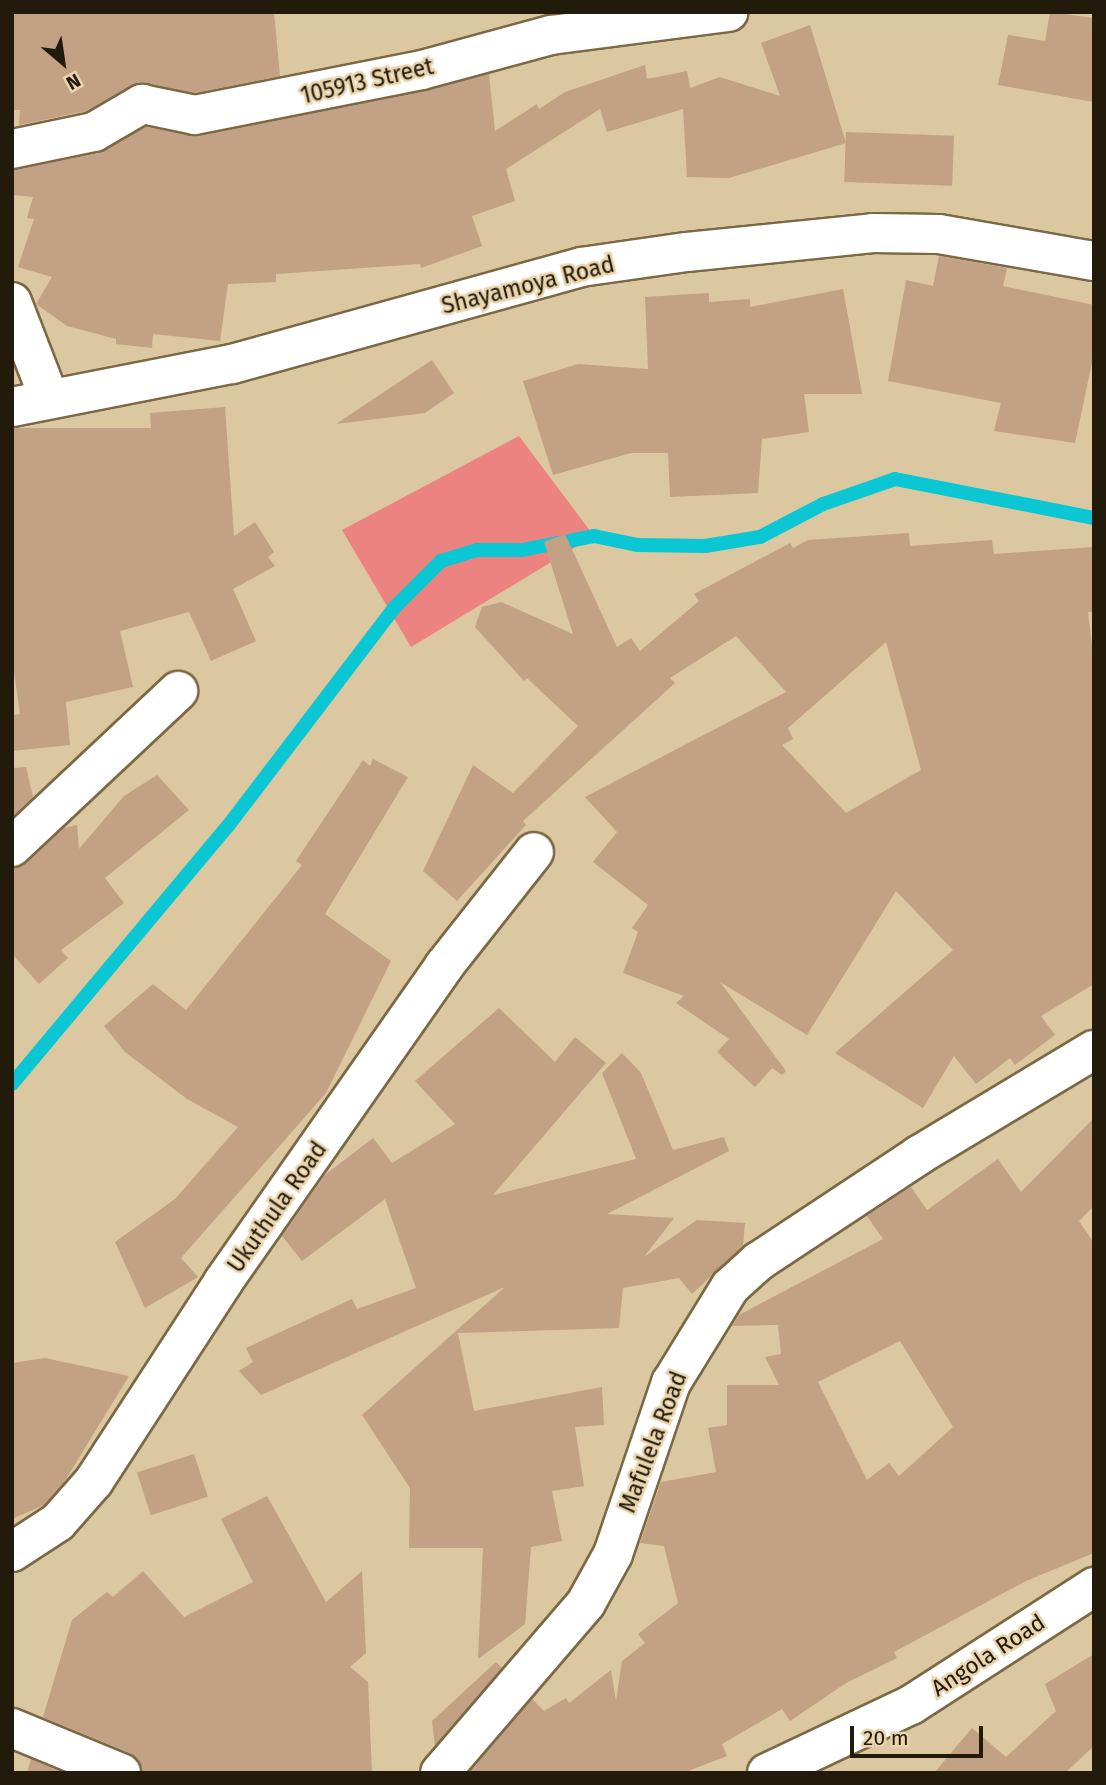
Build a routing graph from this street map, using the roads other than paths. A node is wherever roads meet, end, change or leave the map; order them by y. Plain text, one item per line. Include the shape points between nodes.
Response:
1 (729, 12) edge
2 (12, 149) edge
3 (1094, 261) edge
4 (12, 302) edge
5 (49, 398) junction
6 (12, 407) edge
7 (178, 691) dead end
8 (12, 847) edge
9 (534, 852) dead end
10 (1094, 1050) edge
11 (12, 1552) edge
12 (1094, 1587) edge
13 (12, 1728) edge
14 (121, 1773) edge
15 (440, 1773) edge
16 (767, 1773) edge

1 - 2 street, 105913 Street via 551,35 422,70 207,113 142,104 94,132
3 - 5 street, Shayamoya Road via 939,234 873,233 687,252 581,267 232,364
4 - 5 street
5 - 6 street, Shayamoya Road
7 - 8 street
9 - 11 street, Ukuthula Road via 443,966 223,1282 94,1480 58,1522
10 - 15 street, Mafulela Road via 919,1155 760,1261 730,1287 671,1384 613,1554 586,1603
12 - 16 street, Angola Road via 911,1705
13 - 14 street

